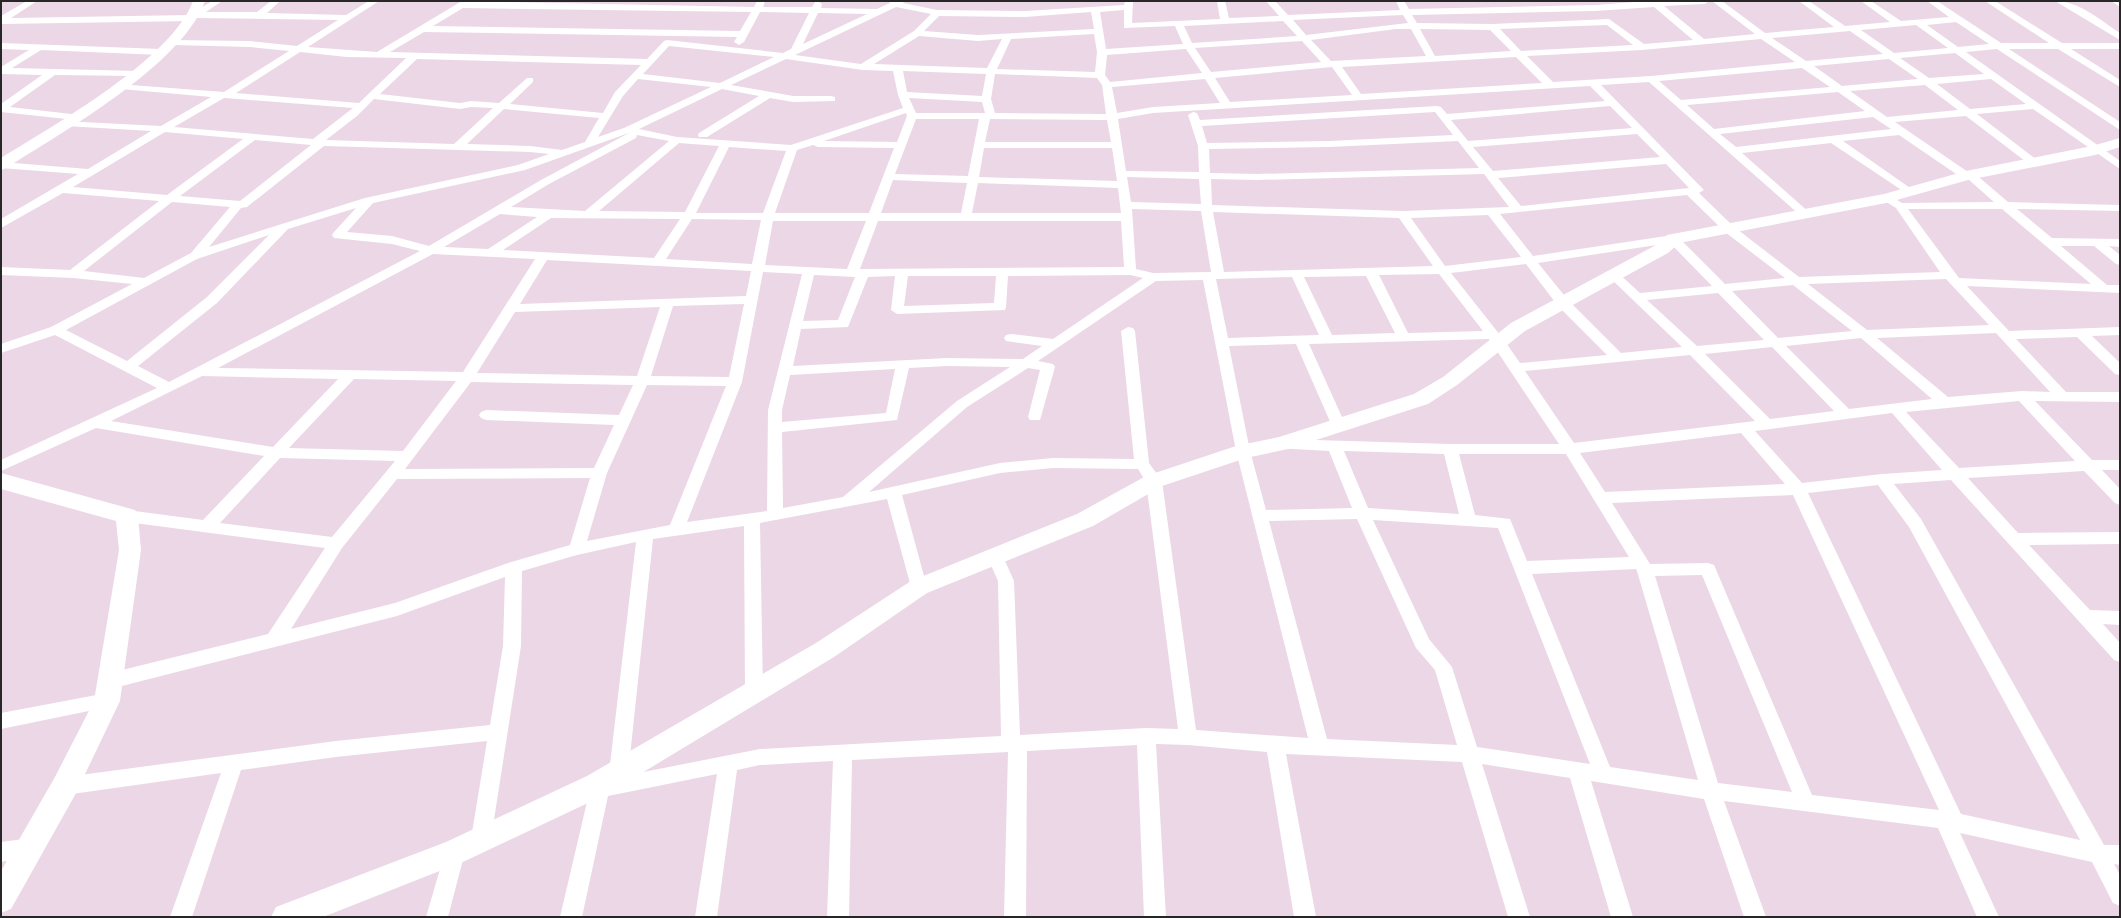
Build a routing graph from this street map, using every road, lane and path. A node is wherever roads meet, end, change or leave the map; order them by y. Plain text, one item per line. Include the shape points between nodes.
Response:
1 (33, 1) edge
2 (199, 1) edge
3 (218, 1) edge
4 (276, 1) edge
5 (375, 1) edge
6 (761, 1) edge
7 (820, 1) edge
8 (1056, 1) edge
9 (1221, 1) edge
10 (1270, 1) edge
11 (1400, 1) edge
12 (1548, 1) edge
13 (1705, 1) edge
14 (1716, 1) edge
15 (1803, 1) edge
16 (1865, 1) edge
17 (1931, 1) edge
18 (1989, 1) edge
19 (2059, 1) edge
20 (2115, 1) edge
21 (896, 2) edge
22 (1653, 2) edge
23 (464, 3) edge
24 (1129, 4) edge
25 (2120, 4) edge
26 (1595, 8) junction
27 (1095, 9) junction
28 (1554, 9) junction
29 (756, 10) junction
30 (815, 11) junction
31 (878, 12) junction
32 (1406, 12) junction
33 (937, 13) junction
34 (1051, 13) junction
35 (259, 15) junction
36 (193, 17) junction
37 (345, 18) junction
38 (1286, 18) junction
39 (1958, 19) junction
40 (1, 21) edge
41 (1225, 21) junction
42 (1609, 22) junction
43 (1917, 22) junction
44 (1178, 23) junction
45 (1899, 24) junction
46 (1414, 26) junction
47 (1492, 27) junction
48 (422, 29) junction
49 (1846, 29) junction
50 (1099, 31) junction
51 (917, 33) junction
52 (743, 34) junction
53 (1008, 36) junction
54 (1763, 36) junction
55 (2120, 37) edge
56 (1304, 38) junction
57 (173, 42) junction
58 (1702, 42) junction
59 (1, 46) edge
60 (1188, 46) junction
61 (1999, 46) junction
62 (2060, 46) junction
63 (2120, 46) edge
64 (40, 47) junction
65 (1642, 47) junction
66 (735, 49) junction
67 (299, 50) junction
68 (1956, 50) junction
69 (795, 51) junction
70 (161, 52) junction
71 (1102, 52) junction
72 (1518, 54) junction
73 (379, 55) junction
74 (414, 56) junction
75 (784, 56) junction
76 (1891, 56) junction
77 (1432, 58) junction
78 (649, 62) junction
79 (1332, 64) junction
80 (1805, 64) junction
81 (863, 67) junction
82 (897, 68) junction
83 (1, 71) edge
84 (991, 71) junction
85 (52, 72) junction
86 (136, 73) junction
87 (1100, 75) junction
88 (636, 76) junction
89 (1992, 76) junction
90 (1208, 77) junction
91 (1651, 79) junction
92 (530, 80) dead end
93 (1928, 82) junction
94 (1592, 83) junction
95 (2120, 84) edge
96 (1107, 85) junction
97 (1550, 85) junction
98 (121, 86) junction
99 (721, 86) junction
100 (1842, 89) junction
101 (1426, 94) junction
102 (223, 95) junction
103 (768, 95) junction
104 (372, 96) junction
105 (903, 96) junction
106 (1359, 98) junction
107 (831, 99) dead end
108 (986, 99) junction
109 (1612, 103) junction
110 (1678, 103) junction
111 (1227, 105) junction
112 (361, 106) junction
113 (502, 106) junction
114 (2034, 106) junction
115 (1190, 108) junction
116 (1, 109) edge
117 (1968, 112) junction
118 (911, 113) junction
119 (1441, 113) junction
120 (1876, 113) junction
121 (606, 116) junction
122 (988, 116) junction
123 (1112, 117) junction
124 (71, 120) junction
125 (1886, 120) junction
126 (1197, 123) junction
127 (2120, 127) edge
128 (163, 129) junction
129 (633, 131) junction
130 (1640, 131) junction
131 (1902, 131) junction
132 (1711, 132) junction
133 (703, 135) dead end
134 (254, 137) junction
135 (1833, 139) junction
136 (677, 140) junction
137 (1464, 141) junction
138 (590, 142) junction
139 (2120, 142) edge
140 (319, 143) junction
141 (806, 143) junction
142 (725, 144) junction
143 (901, 145) junction
144 (979, 145) junction
145 (1116, 145) junction
146 (1203, 146) junction
147 (457, 147) junction
148 (792, 148) junction
149 (2095, 150) junction
150 (1733, 151) junction
151 (561, 153) junction
152 (1669, 160) junction
153 (2033, 162) junction
154 (1, 165) edge
155 (2120, 166) edge
156 (90, 172) junction
157 (1489, 173) junction
158 (1205, 176) junction
159 (1968, 176) junction
160 (889, 177) junction
161 (1122, 179) junction
162 (973, 181) junction
163 (61, 189) junction
164 (1690, 191) junction
165 (169, 198) junction
166 (1898, 199) junction
167 (369, 200) junction
168 (238, 205) junction
169 (2006, 205) junction
170 (2120, 208) edge
171 (499, 210) junction
172 (1207, 210) junction
173 (1518, 210) junction
174 (1126, 211) junction
175 (1491, 211) junction
176 (548, 214) junction
177 (1805, 214) junction
178 (587, 215) junction
179 (689, 215) junction
180 (1403, 215) junction
181 (874, 216) junction
182 (966, 216) junction
183 (768, 217) junction
184 (1, 224) edge
185 (285, 226) junction
186 (1729, 229) junction
187 (1673, 239) junction
188 (2049, 242) junction
189 (2098, 243) junction
190 (2120, 243) edge
191 (431, 250) junction
192 (490, 254) junction
193 (194, 256) junction
194 (543, 257) junction
195 (1530, 260) junction
196 (2120, 261) edge
197 (658, 262) junction
198 (757, 268) junction
199 (809, 270) junction
200 (1442, 270) junction
201 (1, 271) edge
202 (1130, 271) junction
203 (1002, 272) junction
204 (1371, 272) junction
205 (857, 273) junction
206 (902, 273) junction
207 (1296, 273) junction
208 (73, 274) junction
209 (1214, 275) junction
210 (1613, 275) junction
211 (1152, 277) junction
212 (1952, 278) junction
213 (1796, 281) junction
214 (148, 282) junction
215 (1720, 287) junction
216 (2103, 288) junction
217 (2120, 289) edge
218 (1637, 297) junction
219 (750, 300) junction
220 (668, 303) junction
221 (1563, 303) junction
222 (511, 308) junction
223 (795, 325) junction
224 (56, 330) junction
225 (1128, 331) dead end
226 (2120, 331) edge
227 (2002, 332) junction
228 (2080, 332) junction
229 (1864, 334) junction
230 (1403, 337) junction
231 (1011, 338) dead end
232 (1327, 339) junction
233 (1496, 339) junction
234 (1302, 340) junction
235 (1222, 342) junction
236 (1774, 342) junction
237 (1055, 343) junction
238 (1, 349) edge
239 (1693, 350) junction
240 (1618, 358) junction
241 (1026, 363) junction
242 (903, 364) junction
243 (128, 367) junction
244 (1516, 368) junction
245 (783, 370) junction
246 (2120, 371) edge
247 (200, 372) junction
248 (350, 375) junction
249 (467, 377) junction
250 (642, 381) junction
251 (735, 382) junction
252 (169, 388) junction
253 (2022, 396) junction
254 (2063, 397) junction
255 (2118, 399) edge
256 (1945, 402) junction
257 (1895, 408) junction
258 (1845, 414) junction
259 (486, 415) dead end
260 (1035, 417) dead end
261 (623, 420) junction
262 (95, 423) junction
263 (1766, 424) junction
264 (1339, 426) junction
265 (1744, 427) junction
266 (775, 428) junction
267 (1281, 444) junction
268 (1334, 447) junction
269 (1450, 449) junction
270 (1570, 449) junction
271 (1243, 451) junction
272 (276, 453) junction
273 (407, 456) junction
274 (2088, 465) junction
275 (1, 466) edge
276 (2120, 466) edge
277 (598, 473) junction
278 (1148, 473) junction
279 (393, 474) junction
280 (1956, 475) junction
281 (1882, 479) junction
282 (1, 481) edge
283 (1798, 488) junction
284 (893, 492) junction
285 (1600, 498) junction
286 (2120, 499) edge
287 (847, 502) junction
288 (1362, 512) junction
289 (775, 515) junction
290 (127, 516) junction
291 (1260, 516) junction
292 (752, 519) junction
293 (1468, 520) junction
294 (206, 527) junction
295 (676, 530) junction
296 (645, 534) junction
297 (2014, 538) junction
298 (2120, 538) edge
299 (336, 544) junction
300 (577, 549) junction
301 (995, 556) junction
302 (514, 567) junction
303 (1642, 567) junction
304 (1522, 568) junction
305 (919, 587) junction
306 (2086, 617) junction
307 (2120, 618) edge
308 (274, 640) junction
309 (2120, 655) edge
310 (109, 691) junction
311 (754, 693) junction
312 (1, 721) edge
313 (498, 732) junction
314 (1146, 736) junction
315 (1188, 737) junction
316 (1014, 743) junction
317 (1275, 746) junction
318 (1320, 748) junction
319 (844, 753) junction
320 (1470, 754) junction
321 (234, 763) junction
322 (728, 764) junction
323 (1578, 771) junction
324 (619, 773) junction
325 (1604, 775) junction
326 (65, 786) junction
327 (598, 787) junction
328 (1711, 791) junction
329 (1806, 803) junction
330 (1949, 821) junction
331 (481, 839) junction
332 (31, 848) junction
333 (1, 852) edge
334 (455, 852) junction
335 (2098, 854) junction
336 (2120, 856) edge
337 (2120, 896) edge
338 (1, 899) edge
339 (295, 915) edge
340 (181, 917) edge
341 (437, 917) edge
342 (571, 917) edge
343 (706, 917) edge
344 (838, 917) edge
345 (1015, 917) edge
346 (1155, 917) edge
347 (1305, 917) edge
348 (1519, 917) edge
349 (1622, 917) edge
350 (1755, 917) edge
351 (1988, 917) edge

1 - 40 street
2 - 36 street
3 - 36 street
4 - 35 street
5 - 37 street
6 - 29 street
7 - 30 street
8 - 34 street
9 - 41 street
10 - 38 street
11 - 32 street
12 - 28 street
13 - 22 street
14 - 54 street
15 - 49 street
16 - 45 street
17 - 39 street
18 - 62 street
19 - 55 street
20 - 25 street
21 - 31 street
21 - 33 street
22 - 26 street
22 - 58 street
23 - 29 street
23 - 48 street
24 - 27 street
24 - 44 street via 1128,26
26 - 28 street
26 - 42 street
27 - 34 street
27 - 50 street
28 - 32 street
29 - 30 street
29 - 52 street
30 - 31 street
30 - 69 street
31 - 69 street
32 - 38 street
32 - 46 street
33 - 34 street
33 - 51 street
35 - 36 street
35 - 37 street
36 - 40 street
36 - 57 street
37 - 67 street
38 - 41 street
38 - 56 street
39 - 43 street
39 - 61 street
41 - 44 street
42 - 47 street
42 - 65 street
43 - 45 street
43 - 68 street
44 - 60 street
45 - 49 street
46 - 47 street
46 - 56 street
46 - 77 street
47 - 72 street
48 - 52 street
48 - 73 street
49 - 54 street
49 - 76 street
50 - 53 street
50 - 71 street
51 - 53 street via 978,38
51 - 81 street
52 - 66 street
53 - 84 street
54 - 58 street
54 - 80 street
56 - 60 street
56 - 79 street
57 - 67 street via 250,44
57 - 70 street
58 - 65 street
59 - 64 street
60 - 71 street
60 - 90 street
61 - 62 street
61 - 68 street
61 - 127 street
62 - 63 street
62 - 95 street
64 - 70 street
64 - 83 street
65 - 72 street
66 - 75 street
66 - 78 street via 667,43
67 - 73 street
67 - 102 street
68 - 76 street
68 - 89 street
69 - 75 street
70 - 86 street
71 - 87 street
72 - 77 street
72 - 97 street
73 - 74 street
74 - 78 street
74 - 104 street
75 - 81 street
75 - 99 street
76 - 80 street
76 - 93 street
77 - 79 street
78 - 88 street
79 - 90 street
79 - 106 street
80 - 91 street
80 - 100 street
81 - 82 street
82 - 84 street
82 - 105 street
83 - 85 street
84 - 87 street
84 - 108 street
85 - 86 street
85 - 116 street
86 - 98 street
87 - 96 street
88 - 99 street
88 - 121 street via 619,94
89 - 93 street
89 - 114 street
90 - 96 street
90 - 111 street
91 - 94 street
91 - 110 street
92 - 113 street
93 - 100 street
93 - 117 street
94 - 97 street
94 - 109 street
96 - 123 street
97 - 101 street
98 - 102 street
98 - 124 street
99 - 103 street
99 - 129 street
100 - 110 street
100 - 120 street
101 - 106 street
101 - 119 street
102 - 112 street
102 - 128 street
103 - 107 street via 794,99
103 - 133 street
104 - 112 street
104 - 113 street via 460,106
105 - 108 street
105 - 118 street
106 - 111 street
108 - 122 street
109 - 119 street
109 - 130 street
110 - 132 street
111 - 115 street
112 - 140 street
113 - 121 street
113 - 147 street
114 - 117 street
114 - 149 street
115 - 123 street via 1153,110
115 - 126 street
116 - 124 street
117 - 125 street
117 - 153 street
118 - 122 street
118 - 141 street
118 - 143 street
119 - 126 street
119 - 137 street
120 - 125 street
120 - 132 street
121 - 138 street
122 - 123 street
122 - 144 street
123 - 145 street
124 - 128 street
124 - 154 street
125 - 131 street
126 - 146 street
128 - 134 street
128 - 156 street
129 - 136 street
129 - 138 street
129 - 171 street
130 - 137 street
130 - 152 street
131 - 135 street
131 - 159 street
132 - 150 street
134 - 140 street
134 - 165 street
135 - 150 street
135 - 166 street
136 - 142 street
136 - 178 street
137 - 146 street
137 - 157 street
138 - 151 street
139 - 149 street
140 - 147 street
140 - 168 street via 243,205
141 - 143 street
141 - 148 street
142 - 148 street
142 - 179 street
143 - 160 street
144 - 145 street
144 - 162 street
145 - 161 street
146 - 158 street
147 - 151 street via 530,149
148 - 183 street
149 - 153 street
149 - 155 street
150 - 177 street
151 - 167 street via 521,168
152 - 157 street
152 - 164 street via 1698,190
153 - 159 street
154 - 156 street
156 - 163 street
157 - 158 street
157 - 173 street
158 - 161 street
158 - 172 street
159 - 166 street
159 - 169 street
160 - 162 street
160 - 181 street
161 - 162 street
161 - 174 street
162 - 182 street
163 - 165 street
163 - 184 street
164 - 173 street
164 - 186 street
165 - 168 street
165 - 208 street
166 - 169 street
166 - 177 street
166 - 212 street
167 - 185 street
167 - 191 street via 338,235 392,240
168 - 193 street
169 - 170 street
169 - 188 street
171 - 176 street
171 - 191 street
172 - 174 street
172 - 180 street
172 - 209 street
173 - 175 street
174 - 182 street
174 - 202 street
175 - 180 street
175 - 195 street
176 - 178 street
176 - 192 street
177 - 186 street
178 - 179 street
179 - 183 street
179 - 197 street
180 - 200 street
181 - 182 street
181 - 183 street
181 - 205 street
183 - 198 street
185 - 193 street
185 - 243 street via 212,300
186 - 187 street
186 - 213 street
187 - 195 street
187 - 210 street via 1662,249
187 - 215 street
188 - 189 street
188 - 216 street
189 - 190 street
189 - 196 street
191 - 192 street
191 - 247 street
192 - 194 street
193 - 214 street
194 - 197 street
194 - 222 street
195 - 200 street
195 - 221 street
197 - 198 street
198 - 199 street
198 - 219 street
199 - 205 street
199 - 223 street
200 - 204 street
200 - 233 street
201 - 208 street
202 - 203 street
202 - 211 street
203 - 206 street
203 - 206 street via 1000,307 896,310
204 - 207 street
204 - 230 street
205 - 206 street
205 - 223 street via 842,324
207 - 209 street
207 - 232 street
208 - 214 street
209 - 211 street
209 - 235 street
210 - 218 street
210 - 221 street
211 - 237 street
212 - 213 street
212 - 216 street
212 - 227 street
213 - 215 street
213 - 229 street
214 - 224 street
215 - 218 street
215 - 236 street
216 - 217 street
218 - 239 street
219 - 220 street
219 - 251 street
220 - 222 street
220 - 250 street
221 - 233 street
221 - 240 street
222 - 249 street
223 - 245 street
224 - 238 street
224 - 243 street
225 - 278 street
226 - 228 street
227 - 228 street
227 - 229 street
227 - 254 street
228 - 246 street
229 - 236 street
229 - 256 street
230 - 232 street
230 - 233 street
231 - 237 street
232 - 234 street
233 - 244 street
233 - 264 street via 1450,381 1421,399
234 - 235 street
234 - 264 street
235 - 271 street
236 - 239 street
236 - 258 street
237 - 241 street
239 - 240 street
239 - 263 street
240 - 244 street
241 - 242 street
241 - 260 street via 1048,367
241 - 287 street via 962,404
242 - 245 street
242 - 266 street via 892,417
243 - 252 street
244 - 270 street
245 - 266 street via 774,410
247 - 248 street
247 - 252 street
248 - 249 street
248 - 272 street
249 - 250 street
249 - 273 street
250 - 251 street
250 - 261 street
251 - 295 street
252 - 262 street
253 - 254 street
253 - 256 street
253 - 274 street
254 - 255 street
256 - 257 street
257 - 258 street
257 - 280 street
258 - 263 street
259 - 261 street
261 - 277 street
262 - 272 street
262 - 275 street
263 - 265 street
264 - 267 street
265 - 270 street
265 - 283 street
266 - 289 street
267 - 268 street
267 - 271 street
268 - 269 street
268 - 288 street
269 - 270 street
269 - 293 street
270 - 285 street
271 - 278 street
271 - 291 street
272 - 273 street
272 - 294 street
273 - 279 street
274 - 276 street
274 - 280 street
274 - 286 street
277 - 279 street
277 - 300 street
278 - 284 street via 1053,463 1000,468
278 - 301 street via 1085,520
278 - 315 street
279 - 299 street
280 - 281 street
280 - 297 street
281 - 283 street
281 - 335 street via 1915,523
282 - 290 street
283 - 285 street
283 - 330 street
284 - 287 street
284 - 305 street
285 - 303 street
287 - 289 street
288 - 291 street
288 - 293 street
288 - 320 street via 1422,643 1443,667
289 - 292 street
290 - 294 street
290 - 310 street via 130,550
291 - 318 street
292 - 295 street
292 - 311 street
293 - 304 street via 1504,523
294 - 299 street
295 - 296 street
296 - 300 street
296 - 324 street
297 - 298 street
297 - 306 street
299 - 308 street
300 - 302 street
301 - 305 street
301 - 316 street via 1006,580
302 - 308 street via 398,608
302 - 313 street via 512,646
303 - 304 street
303 - 328 street
303 - 329 street via 1708,569
304 - 325 street
305 - 311 street via 825,650
306 - 307 street
306 - 309 street
308 - 310 street
310 - 312 street via 18,719
310 - 326 street
311 - 324 street
313 - 321 street via 336,749
313 - 331 street
314 - 315 street
314 - 316 street
314 - 346 street
315 - 317 street
316 - 319 street
316 - 345 street
317 - 318 street
317 - 347 street
318 - 320 street
319 - 322 street via 760,757
319 - 344 street
320 - 323 street
320 - 348 street
321 - 326 street
321 - 340 street
322 - 327 street
322 - 343 street
323 - 325 street
323 - 349 street
324 - 327 street
325 - 328 street
326 - 332 street
327 - 331 street
327 - 342 street
328 - 329 street
328 - 350 street
329 - 330 street
330 - 335 street
330 - 351 street
331 - 334 street
332 - 333 street
332 - 338 street
334 - 339 street
334 - 341 street
335 - 336 street
335 - 337 street

